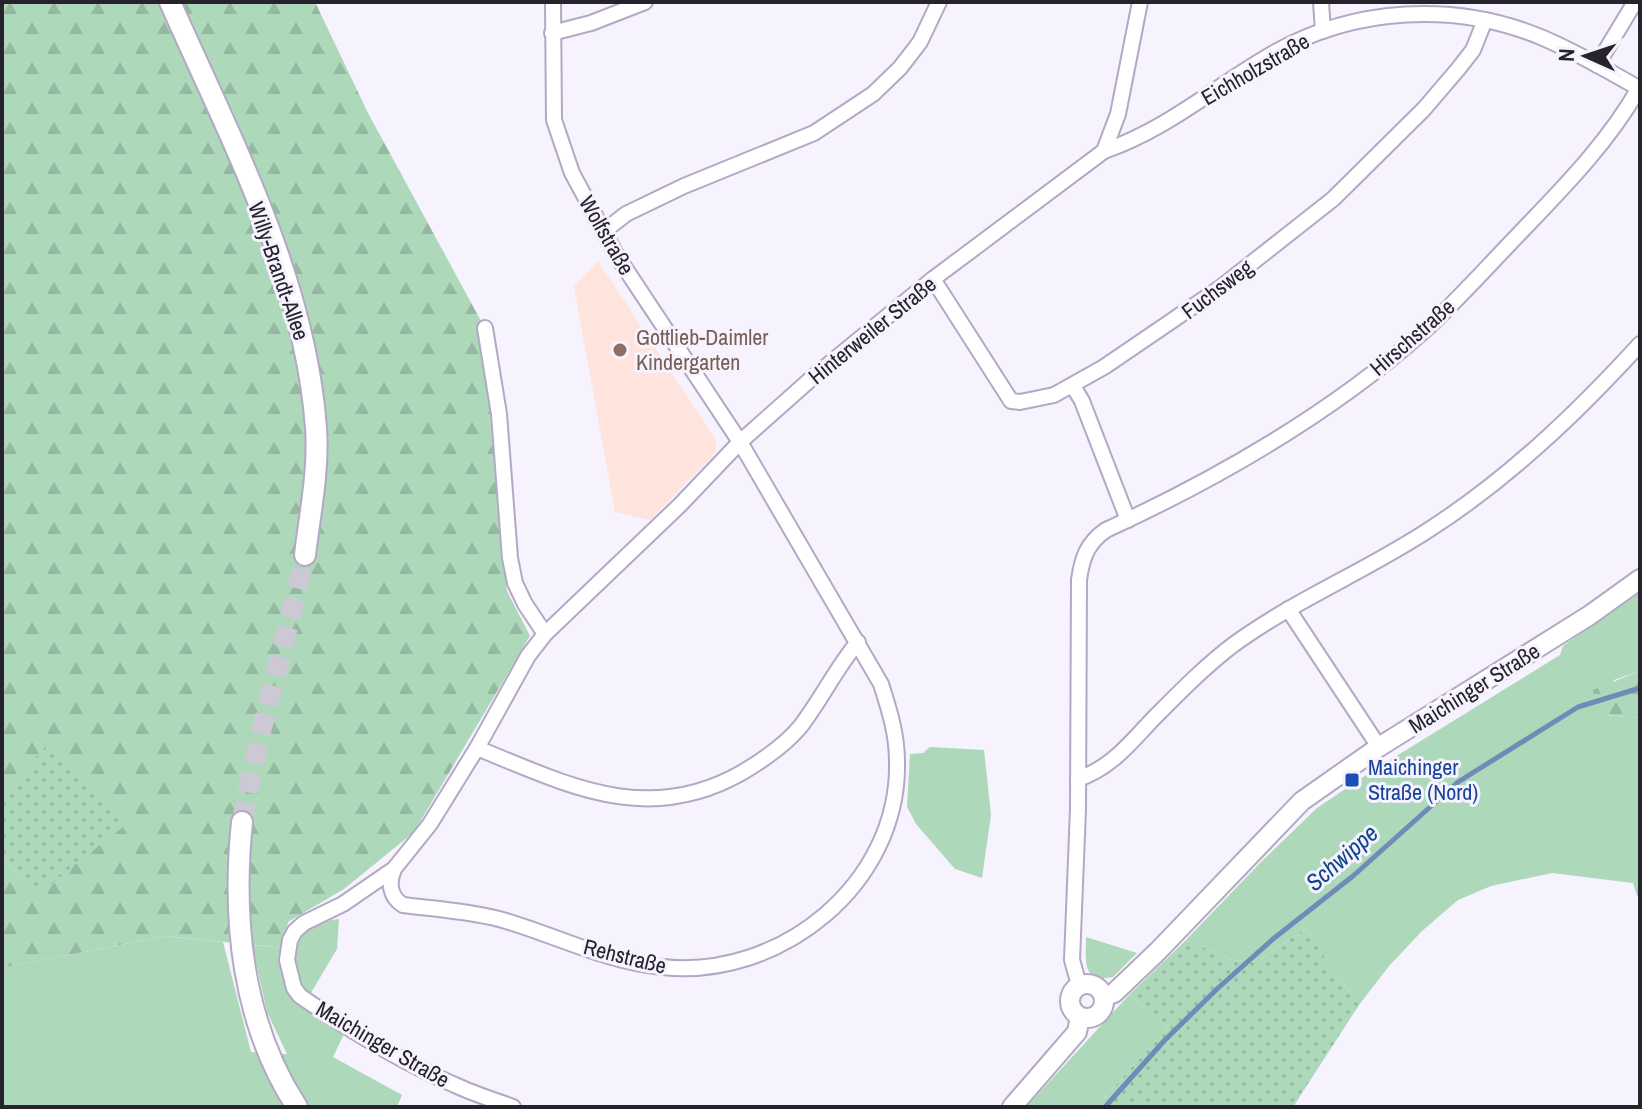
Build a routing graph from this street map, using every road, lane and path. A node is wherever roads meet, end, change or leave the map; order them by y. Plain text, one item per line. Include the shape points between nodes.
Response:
1 (170, 2) edge
2 (553, 2) edge
3 (645, 2) edge
4 (939, 2) edge
5 (1140, 2) edge
6 (1321, 2) edge
7 (1635, 2) edge
8 (1466, 9) edge
9 (1485, 20) junction
10 (1323, 31) junction
11 (552, 33) junction
12 (1597, 65) junction
13 (1639, 88) edge
14 (1104, 151) junction
15 (603, 232) junction
16 (933, 279) junction
17 (485, 328) dead end
18 (1640, 344) edge
19 (1073, 386) junction
20 (740, 442) junction
21 (1128, 520) junction
22 (305, 555) tunnel mouth
23 (1640, 579) edge
24 (1288, 609) junction
25 (545, 634) junction
26 (858, 642) junction
27 (1379, 747) junction
28 (477, 748) junction
29 (1078, 779) junction
30 (242, 822) tunnel mouth
31 (394, 869) junction
32 (1079, 985) junction
33 (300, 996) joint
34 (1104, 997) junction
35 (1080, 1017) junction
36 (297, 1107) edge
37 (513, 1107) edge
38 (1012, 1107) edge

1 - 22 main road, Willy-Brandt-Allee via 265,223 303,334 317,462
2 - 11 street, Wolfstraße
3 - 11 street
4 - 15 street via 920,42 873,94 814,133 684,186 626,214
5 - 14 street via 1118,114
6 - 10 street
7 - 12 street
8 - 9 street, Eichholzstraße
8 - 10 street, Eichholzstraße via 1389,15
9 - 12 street, Eichholzstraße via 1542,37
9 - 19 street, Fuchsweg via 1473,50 1433,99 1333,199 1220,288
10 - 14 street, Eichholzstraße via 1270,55 1136,140
11 - 15 street, Wolfstraße via 554,120 572,173
12 - 13 street, Eichholzstraße
13 - 21 street, Hirschstraße via 1562,190 1425,330 1326,407 1235,464
14 - 16 street, Hinterweiler Straße
15 - 20 street, Wolfstraße
16 - 19 street, Fuchsweg via 1011,401 1033,400
16 - 20 street, Hinterweiler Straße
17 - 25 street via 499,414 510,558 515,583
18 - 24 street via 1520,464 1479,495 1427,531
19 - 21 street
20 - 25 street, Hinterweiler Straße
20 - 26 street, Rehstraße
21 - 29 street, Hirschstraße via 1094,538 1082,562
23 - 27 street, Maichinger Straße
24 - 27 street
24 - 29 street via 1208,666 1106,767
25 - 28 street, Hinterweiler Straße
26 - 28 street via 784,742 732,778 690,794 654,799 601,795
26 - 31 street, Rehstraße via 881,684 894,726 893,800 881,840 860,877 826,916 784,944 722,965 646,965 492,917 403,905 390,885
27 - 34 street, Maichinger Straße via 1302,801 1151,957
28 - 31 street, Hinterweiler Straße via 430,824
29 - 32 street, Hirschstraße via 1072,960
30 - 36 main road via 237,888 247,976 270,1058
31 - 33 street, Hinterweiler Straße via 295,931 287,960
32 - 34 street via 1091,983
32 - 35 street via 1070,1004
33 - 37 street, Maichinger Straße via 420,1068
34 - 35 street, Maichinger Straße via 1098,1014
35 - 38 street, Maichinger Straße via 1077,1032

